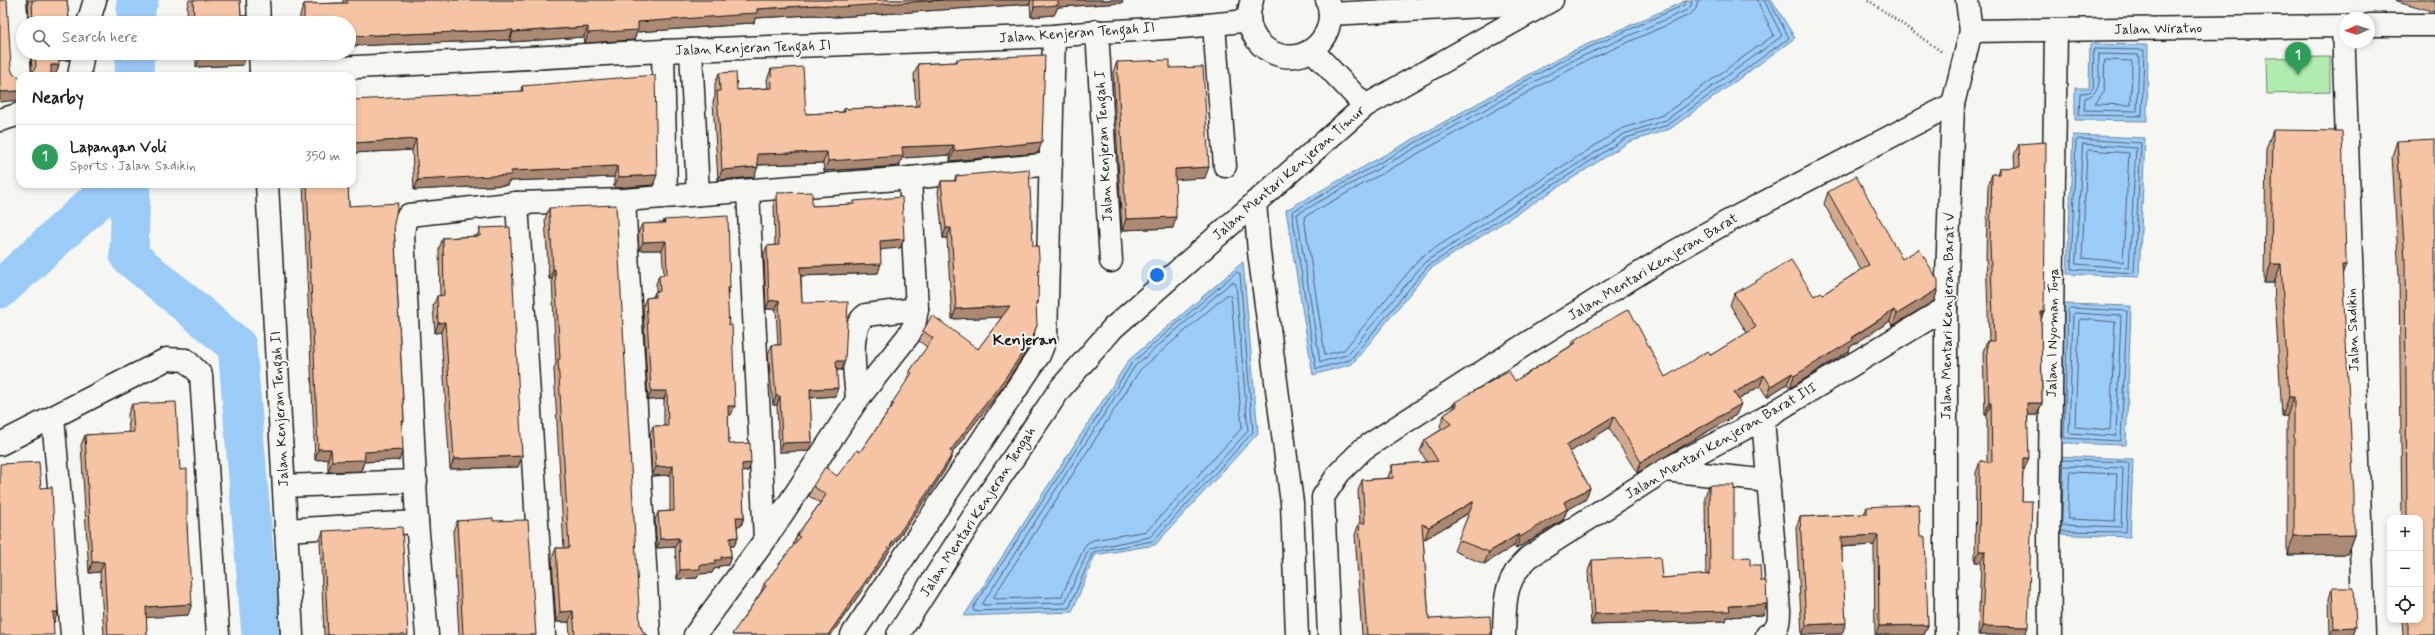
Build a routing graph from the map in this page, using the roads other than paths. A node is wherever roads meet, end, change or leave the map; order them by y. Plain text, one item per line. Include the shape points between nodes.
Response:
1 (15, 0) edge
2 (95, 0) edge
3 (258, 0) edge
4 (1967, 0) edge
5 (1549, 1) edge
6 (1328, 7) edge
7 (1250, 10) edge
8 (16, 16) edge
9 (90, 16) edge
10 (259, 16) edge
11 (1214, 25) junction
12 (2435, 25) edge
13 (2339, 26) edge
14 (2375, 26) edge
15 (2056, 30) junction
16 (1097, 31) junction
17 (1971, 31) junction
18 (1054, 36) junction
19 (2345, 48) edge
20 (691, 50) junction
21 (1312, 50) junction
22 (663, 51) junction
23 (19, 60) edge
24 (82, 60) edge
25 (261, 67) edge
26 (20, 72) edge
27 (80, 72) edge
28 (1954, 104) junction
29 (1365, 106) junction
30 (16, 115) edge
31 (0, 120) edge
32 (1051, 164) junction
33 (1225, 166) dead end
34 (910, 178) junction
35 (267, 188) edge
36 (748, 191) junction
37 (698, 194) junction
38 (666, 196) junction
39 (624, 200) junction
40 (1255, 202) junction
41 (517, 203) junction
42 (1111, 261) dead end
43 (1946, 308) junction
44 (917, 309) junction
45 (1060, 389) joint
46 (857, 400) junction
47 (53, 418) junction
48 (1763, 419) junction
49 (0, 444) edge
50 (1665, 470) junction
51 (416, 481) junction
52 (1769, 481) junction
53 (284, 486) junction
54 (1323, 497) junction
55 (1292, 503) junction
56 (417, 522) junction
57 (286, 530) junction
58 (765, 540) junction
59 (72, 635) edge
60 (218, 635) edge
61 (292, 635) edge
62 (427, 635) edge
63 (544, 635) edge
64 (649, 635) edge
65 (695, 635) edge
66 (852, 635) edge
67 (898, 635) edge
68 (1297, 635) edge
69 (1329, 635) edge
70 (1504, 635) edge
71 (1767, 635) edge
72 (1946, 635) edge
73 (2050, 635) edge
74 (2364, 635) edge

1 - 8 street
2 - 9 street
3 - 10 street
4 - 17 street, Jalan Mentari Kenjeran Barat V
5 - 6 street
5 - 29 street, Jalan Mentari Kenjeran Timur
6 - 21 street via 1328,28 1322,40
7 - 11 street, Jalan Kenjeran Tengah II
7 - 21 street via 1252,34 1260,45 1272,53 1299,56
11 - 16 street, Jalan Kenjeran Tengah II
11 - 33 street
12 - 14 street
13 - 15 street, Jalan Wiratno
15 - 17 street, Jalan Wiratno
15 - 73 street, Jalan I Nyoman Toya
16 - 18 street, Jalan Kenjeran Tengah II
16 - 42 street, Jalan Kenjeran Tengah I
17 - 28 street, Jalan Mentari Kenjeran Barat V
18 - 20 street, Jalan Kenjeran Tengah II
18 - 32 street
19 - 74 street, Jalan Sadikin
20 - 22 street, Jalan Kenjeran Tengah II
20 - 37 street
21 - 29 street
22 - 25 street, Jalan Kenjeran Tengah II
22 - 38 street
23 - 26 street
24 - 27 street
28 - 43 street, Jalan Mentari Kenjeran Barat V
28 - 54 street, Jalan Mentari Kenjeran Barat via 1693,241 1521,347 1363,449 1339,473
29 - 40 street, Jalan Mentari Kenjeran Timur
30 - 31 street
32 - 34 street
32 - 66 street via 1048,321 1046,338 1039,355
34 - 36 street
34 - 44 street
35 - 53 street, Jalan Kenjeran Tengah II
36 - 37 street
36 - 58 street
37 - 38 street
38 - 39 street
39 - 41 street
39 - 64 street
40 - 45 street, Jalan Mentari Kenjeran Timur via 1113,328
40 - 55 street via 1259,252
41 - 51 street via 417,213 409,215 405,220 403,234
41 - 63 street
43 - 48 street, Jalan Mentari Kenjeran Barat III
43 - 72 street, Jalan Mentari Kenjeran Barat V
44 - 46 street via 914,326 908,336
44 - 46 street via 866,315 860,318 855,328 854,341
45 - 67 street, Jalan Mentari Kenjeran Tengah
46 - 58 street
47 - 49 street
47 - 59 street
47 - 60 street via 168,359 186,360 200,375
48 - 50 street, Jalan Mentari Kenjeran Barat III
48 - 52 street
50 - 52 street
50 - 70 street, Jalan Mentari Kenjeran Barat III via 1521,564 1512,576 1508,588 1504,606
51 - 53 street
51 - 56 street
52 - 71 street via 1779,623 1773,632
53 - 57 street, Jalan Kenjeran Tengah II
54 - 55 street
54 - 69 street
55 - 68 street
56 - 57 street
56 - 62 street
57 - 61 street, Jalan Kenjeran Tengah II
58 - 65 street

